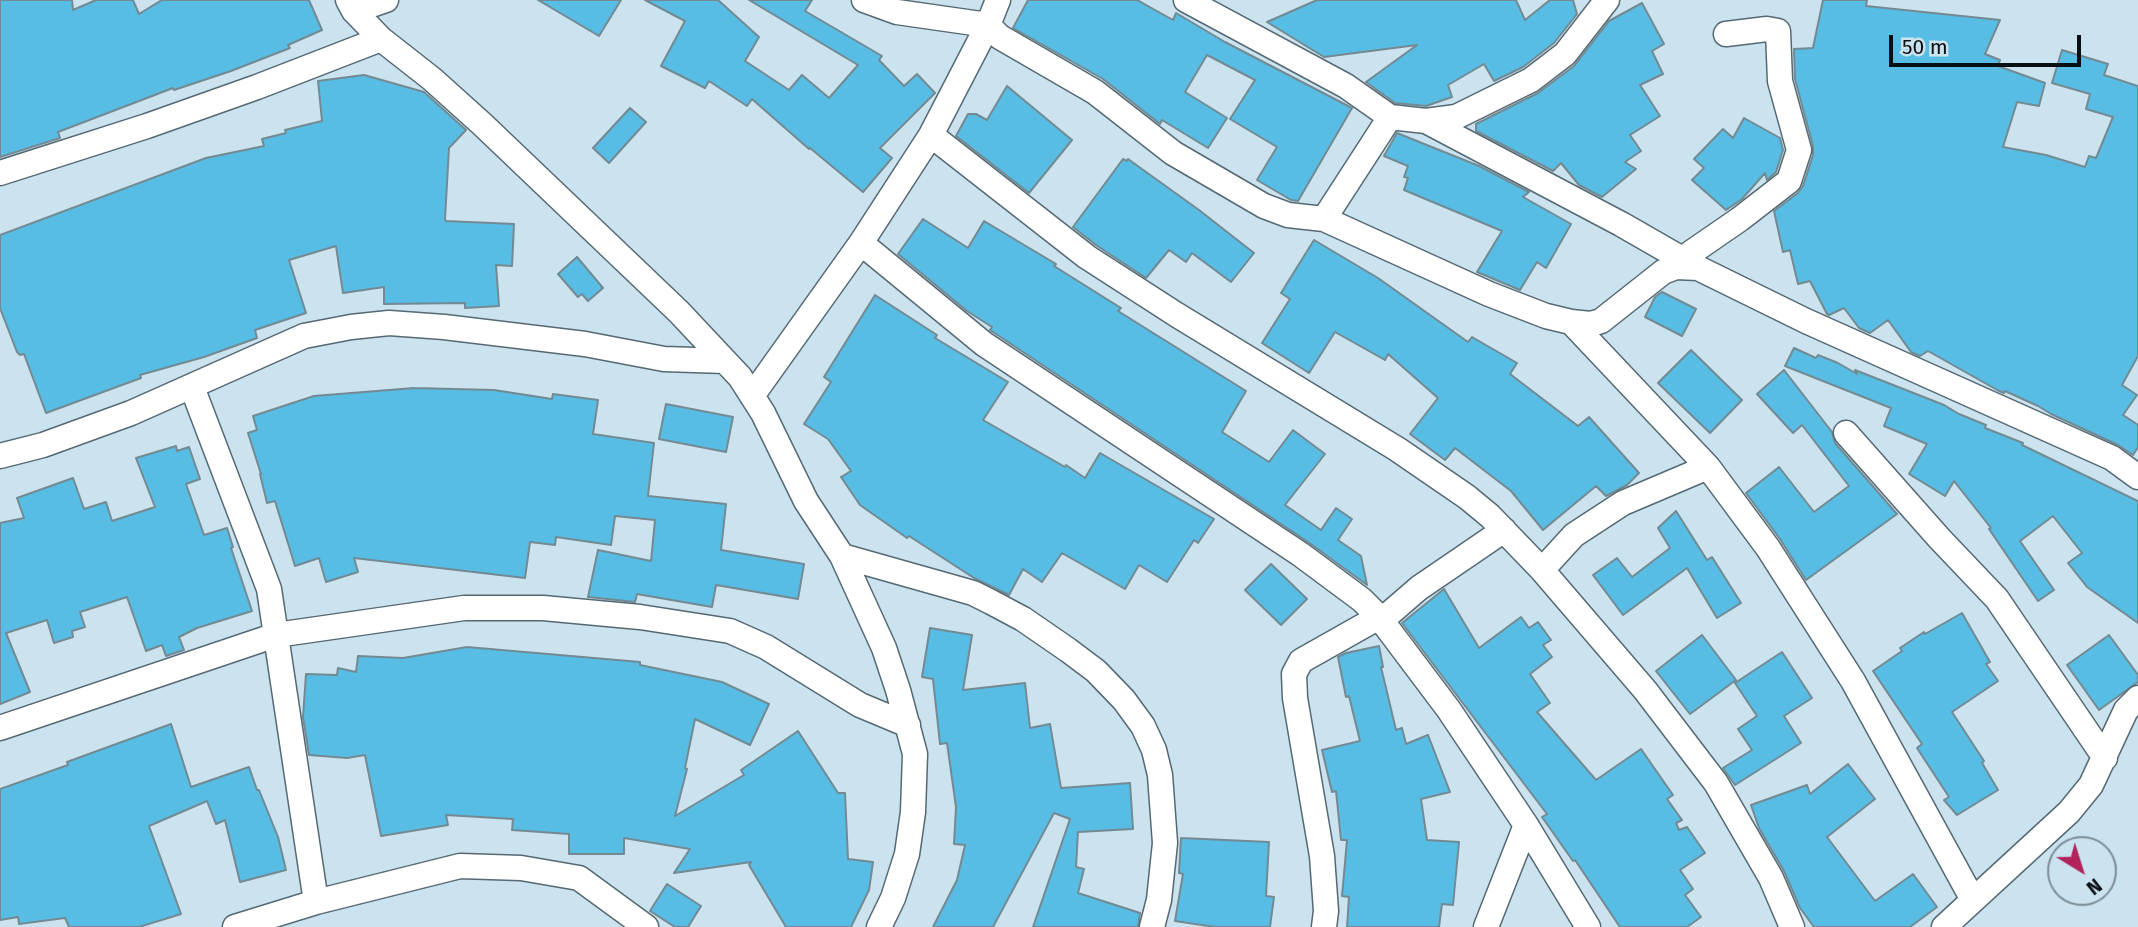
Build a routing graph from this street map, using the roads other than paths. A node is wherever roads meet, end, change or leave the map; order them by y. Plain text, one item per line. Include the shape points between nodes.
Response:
1 (386, 0) edge
2 (864, 0) edge
3 (998, 0) edge
4 (1607, 0) edge
5 (1193, 1) edge
6 (351, 6) edge
7 (988, 25) junction
8 (1726, 34) dead end
9 (380, 39) junction
10 (1390, 117) junction
11 (1426, 121) junction
12 (931, 135) junction
13 (0, 173) edge
14 (1324, 219) junction
15 (861, 243) junction
16 (1690, 264) junction
17 (1570, 322) junction
18 (725, 360) junction
19 (192, 387) junction
20 (752, 396) junction
21 (1846, 433) dead end
22 (0, 456) edge
23 (1708, 467) junction
24 (2138, 477) edge
25 (1504, 530) junction
26 (842, 556) junction
27 (1542, 570) junction
28 (1380, 618) junction
29 (276, 635) junction
30 (2138, 698) edge
31 (908, 725) junction
32 (0, 728) edge
33 (2105, 758) junction
34 (1526, 825) junction
35 (1973, 900) junction
36 (316, 902) junction
37 (235, 927) edge
38 (646, 927) edge
39 (879, 927) edge
40 (1152, 927) edge
41 (1324, 927) edge
42 (1486, 927) edge
43 (1588, 927) edge
44 (1793, 927) edge
45 (1944, 927) edge

1 - 6 street
2 - 7 street via 897,12
3 - 7 street
4 - 11 street via 1565,54 1531,80 1456,117
5 - 10 street via 1346,86
6 - 9 street
7 - 12 street
7 - 14 street via 1000,37 1095,92 1173,153 1245,196 1288,215
8 - 16 street via 1777,30 1780,82 1799,150 1788,181
9 - 13 street via 196,109
9 - 18 street via 482,124
10 - 11 street
10 - 14 street
11 - 16 street
12 - 15 street
12 - 25 street via 1087,257 1396,449 1467,497
14 - 17 street via 1489,294
15 - 20 street
15 - 28 street via 984,344 1300,554
16 - 17 street via 1663,272 1601,321
16 - 24 street via 2112,458
17 - 23 street
18 - 19 street via 664,359 585,344 389,323 304,337
18 - 20 street
19 - 22 street via 43,445
19 - 29 street via 269,589
20 - 26 street via 806,501
21 - 33 street via 1997,599
23 - 27 street via 1623,503 1574,535
23 - 35 street via 1769,548 1829,641
25 - 27 street
25 - 28 street
26 - 31 street via 884,648
26 - 40 street via 991,602 1068,650 1125,700 1143,726 1160,775 1165,843
27 - 44 street via 1645,690 1716,783 1771,878
28 - 34 street via 1450,710
28 - 41 street via 1301,660 1294,674 1322,856
29 - 31 street via 464,608 543,608 639,617 730,631 766,647 860,705
29 - 32 street
29 - 36 street
30 - 33 street via 2126,710
31 - 39 street via 915,754 913,813 907,854
33 - 35 street via 2069,812
34 - 42 street
34 - 43 street
35 - 45 street
36 - 37 street
36 - 38 street via 460,866 521,868 579,878

